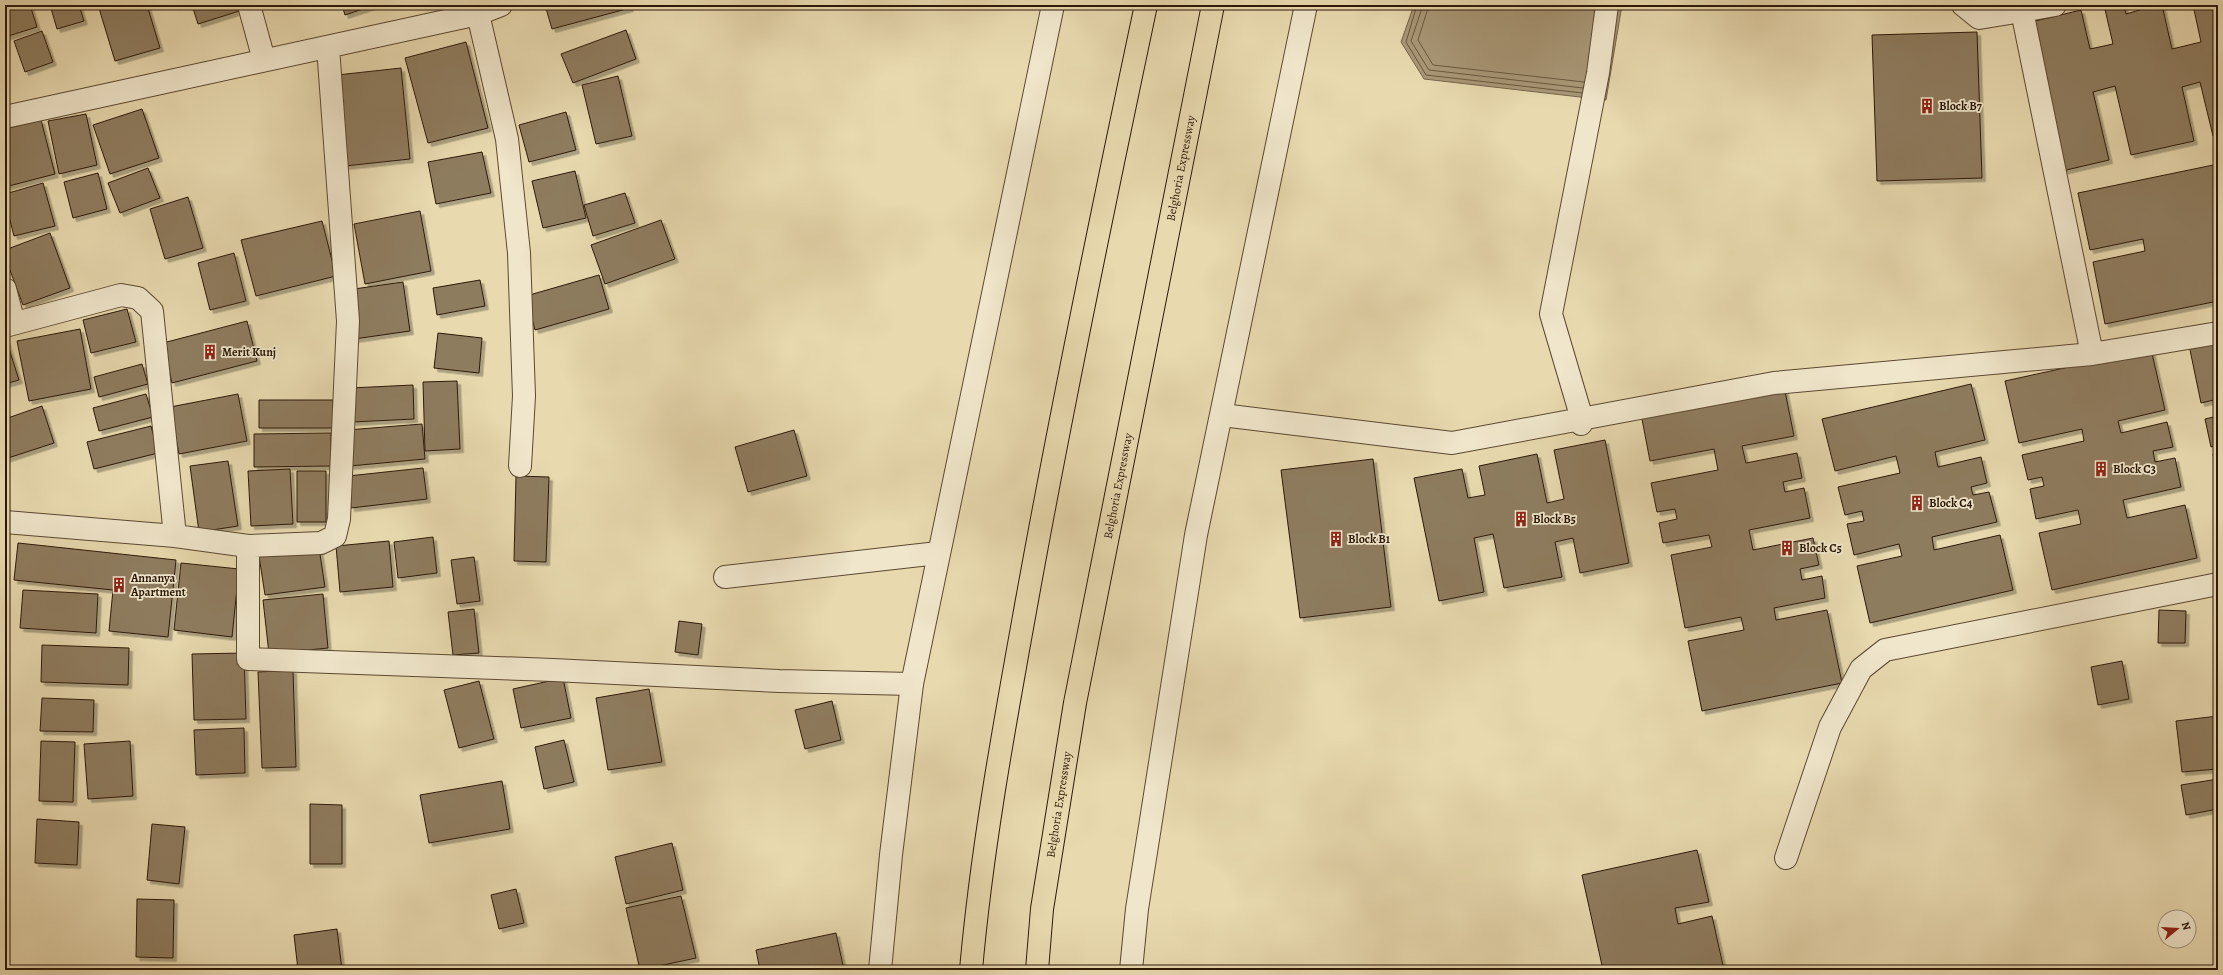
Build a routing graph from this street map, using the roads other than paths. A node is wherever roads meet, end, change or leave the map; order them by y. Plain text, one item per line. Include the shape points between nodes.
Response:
1 (249, 5) edge
2 (502, 5) edge
3 (1053, 5) edge
4 (1146, 5) edge
5 (1213, 5) edge
6 (1306, 5) edge
7 (1607, 5) edge
8 (1963, 5) edge
9 (2055, 5) edge
10 (2022, 12) junction
11 (478, 14) junction
12 (328, 48) junction
13 (264, 60) junction
14 (5, 117) edge
15 (5, 289) edge
16 (9, 324) edge
17 (2218, 333) edge
18 (2092, 354) junction
19 (1222, 415) junction
20 (1581, 422) junction
21 (520, 466) dead end
22 (5, 522) edge
23 (175, 536) junction
24 (248, 546) junction
25 (938, 553) junction
26 (725, 577) dead end
27 (2218, 584) edge
28 (912, 684) junction
29 (1786, 858) dead end
30 (880, 970) edge
31 (971, 970) edge
32 (1037, 970) edge
33 (1131, 970) edge

1 - 13 street
2 - 11 street
3 - 25 street
4 - 31 highway via 1042,517 978,897
5 - 32 highway, Belghoria Expressway via 1075,702 1042,909
6 - 19 street
7 - 20 street via 1598,73 1551,314
8 - 10 street via 1979,18
9 - 10 street
10 - 18 street
11 - 12 street
11 - 21 street via 507,139 519,253 524,396
12 - 13 street
12 - 24 street via 348,321 340,519 335,536 321,543
13 - 14 street
15 - 16 street
16 - 23 street via 121,295 138,298 152,311
17 - 18 street
18 - 20 street via 1774,383
19 - 20 street via 1452,443
19 - 33 street via 1196,535 1137,909
22 - 23 street
23 - 24 street
24 - 28 street via 248,659 779,681
25 - 26 street
25 - 28 street
27 - 29 street via 1885,650 1861,669 1830,727
28 - 30 street

